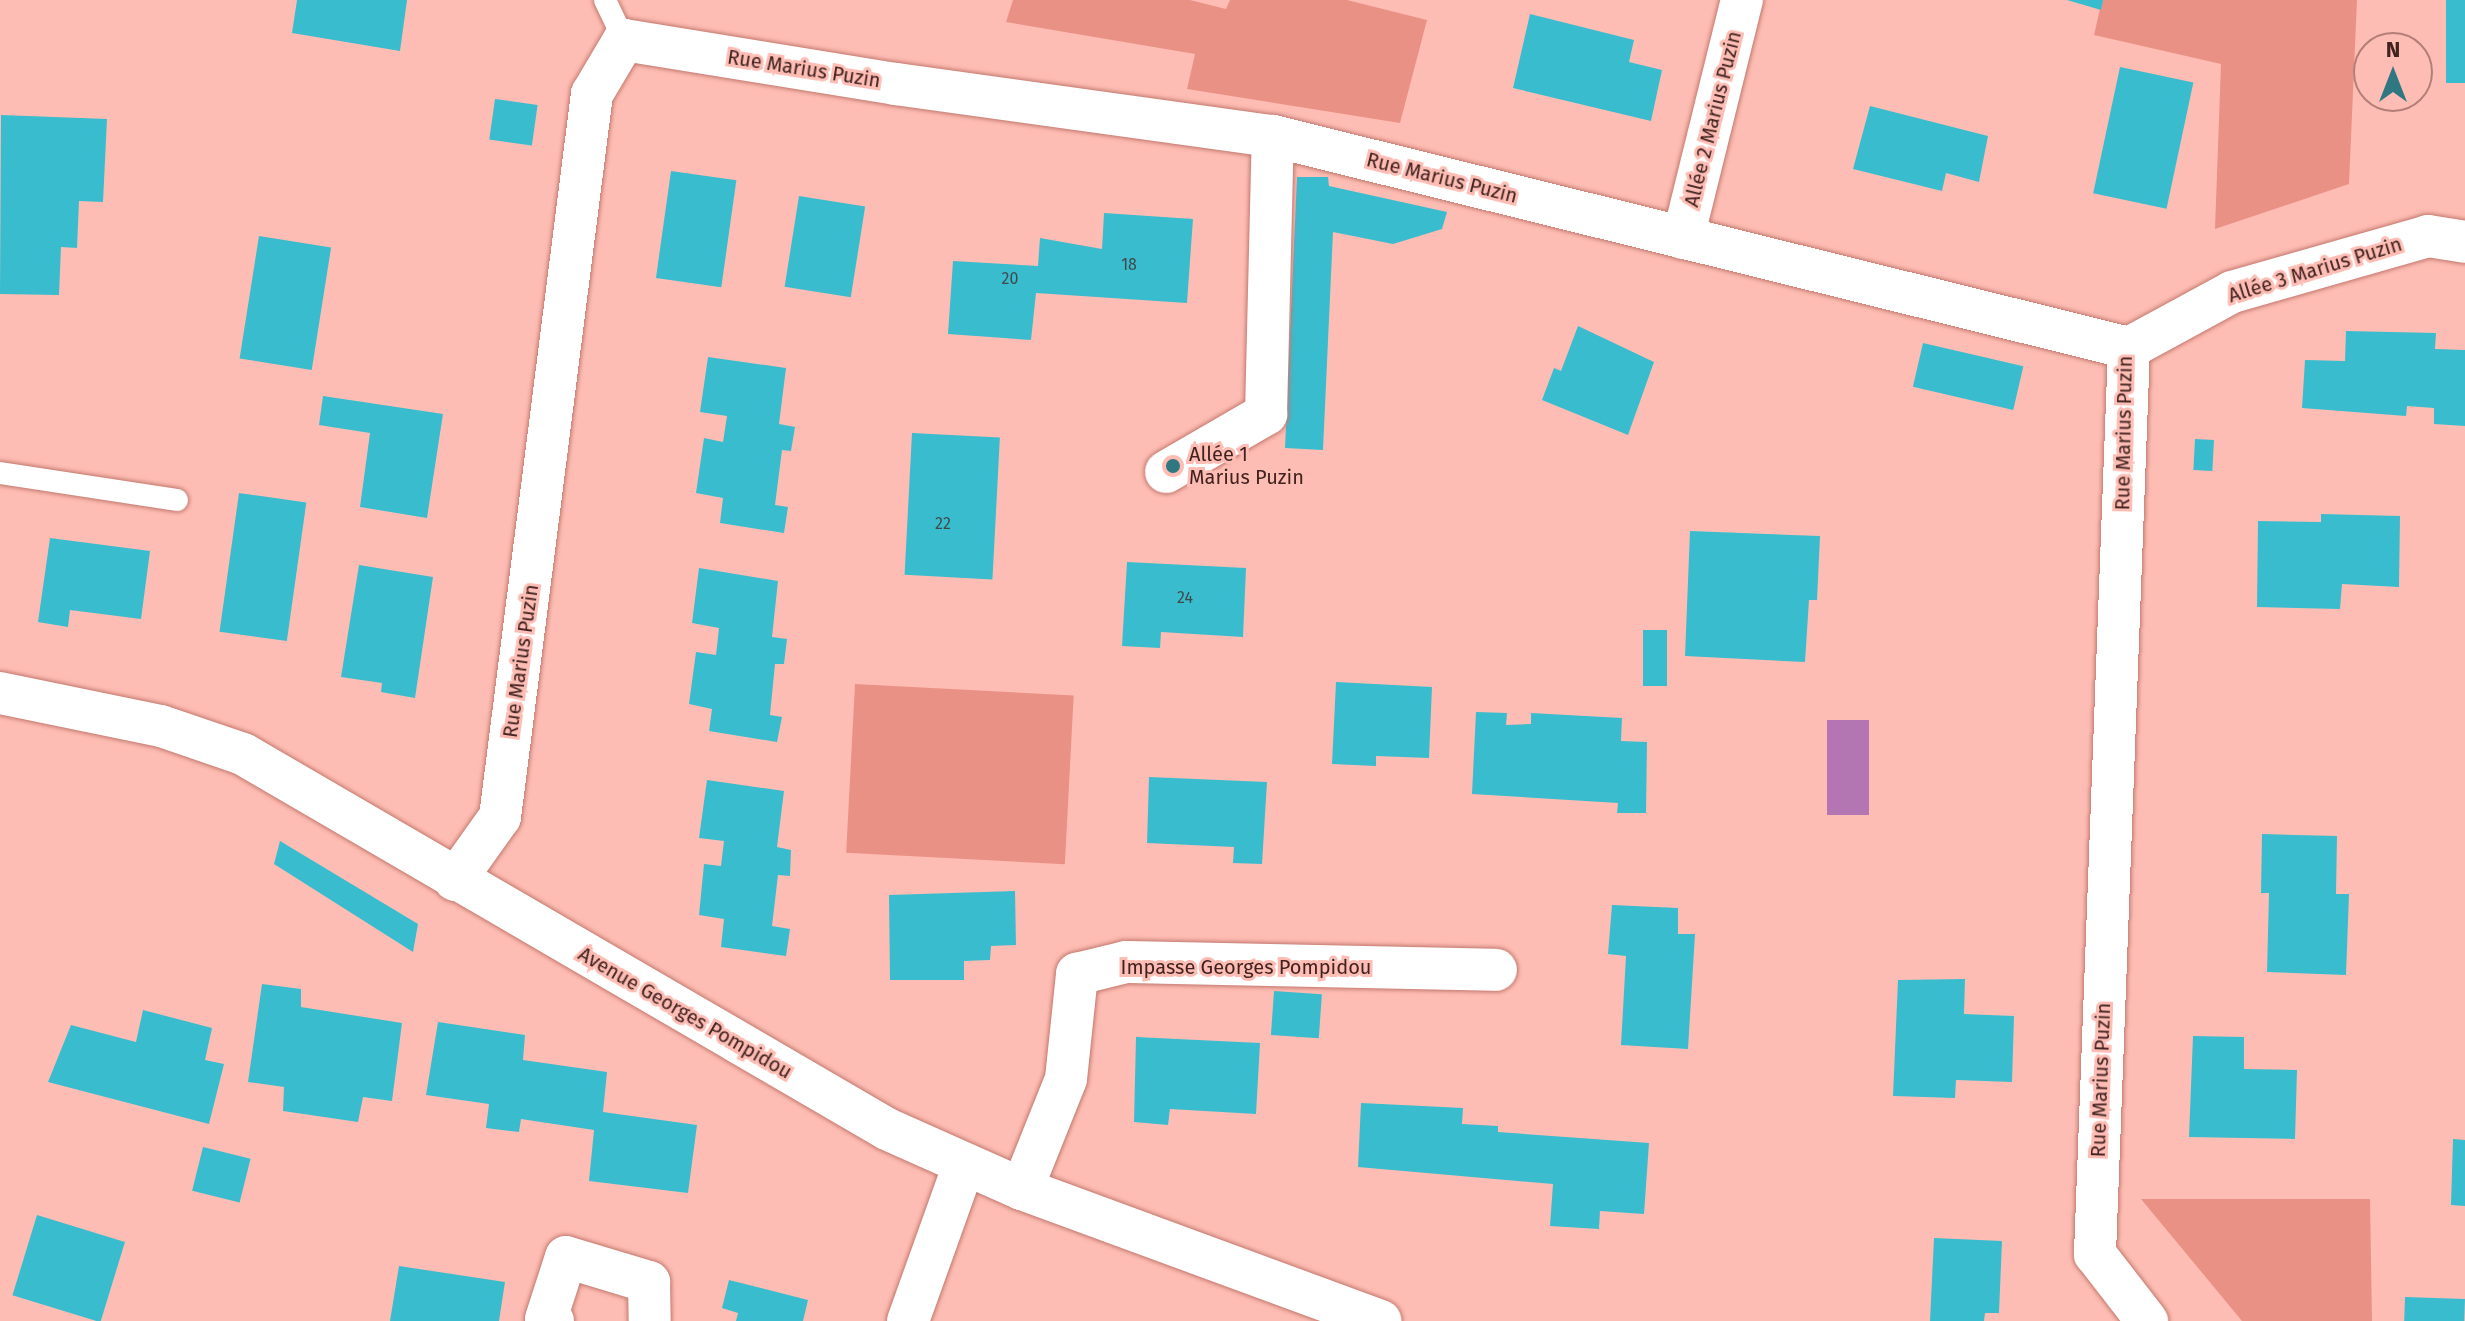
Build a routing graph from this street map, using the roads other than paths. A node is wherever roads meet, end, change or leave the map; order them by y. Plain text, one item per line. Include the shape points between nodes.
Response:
1 (605, 0) edge
2 (1742, 0) edge
3 (624, 40) junction
4 (1273, 136) junction
5 (1683, 238) junction
6 (2465, 242) edge
7 (2129, 348) junction
8 (1166, 472) dead end
9 (0, 473) edge
10 (177, 500) dead end
11 (0, 693) edge
12 (455, 880) junction
13 (1496, 970) dead end
14 (964, 1165) junction
15 (1022, 1189) junction
16 (553, 1321) edge
17 (650, 1321) edge
18 (908, 1321) edge
19 (1380, 1321) edge
20 (2147, 1321) edge

1 - 3 lane
2 - 5 street, Allée 2 Marius Puzin
3 - 4 street, Rue Marius Puzin
3 - 12 street, Rue Marius Puzin via 592,94 500,817
4 - 5 street, Rue Marius Puzin
4 - 8 street via 1266,414
5 - 7 street, Rue Marius Puzin
6 - 7 street, Allée 3 Marius Puzin via 2428,236 2232,292
7 - 20 street, Rue Marius Puzin via 2095,1254
9 - 10 lane
11 - 12 street, Avenue Georges Pompidou via 161,726 243,754
12 - 14 street, Avenue Georges Pompidou via 887,1129
13 - 15 street, Impasse Georges Pompidou via 1126,962 1077,974 1066,1079
14 - 15 street, Avenue Georges Pompidou
14 - 18 street
15 - 19 street, Avenue Georges Pompidou
16 - 17 street via 546,1319 566,1257 649,1282

